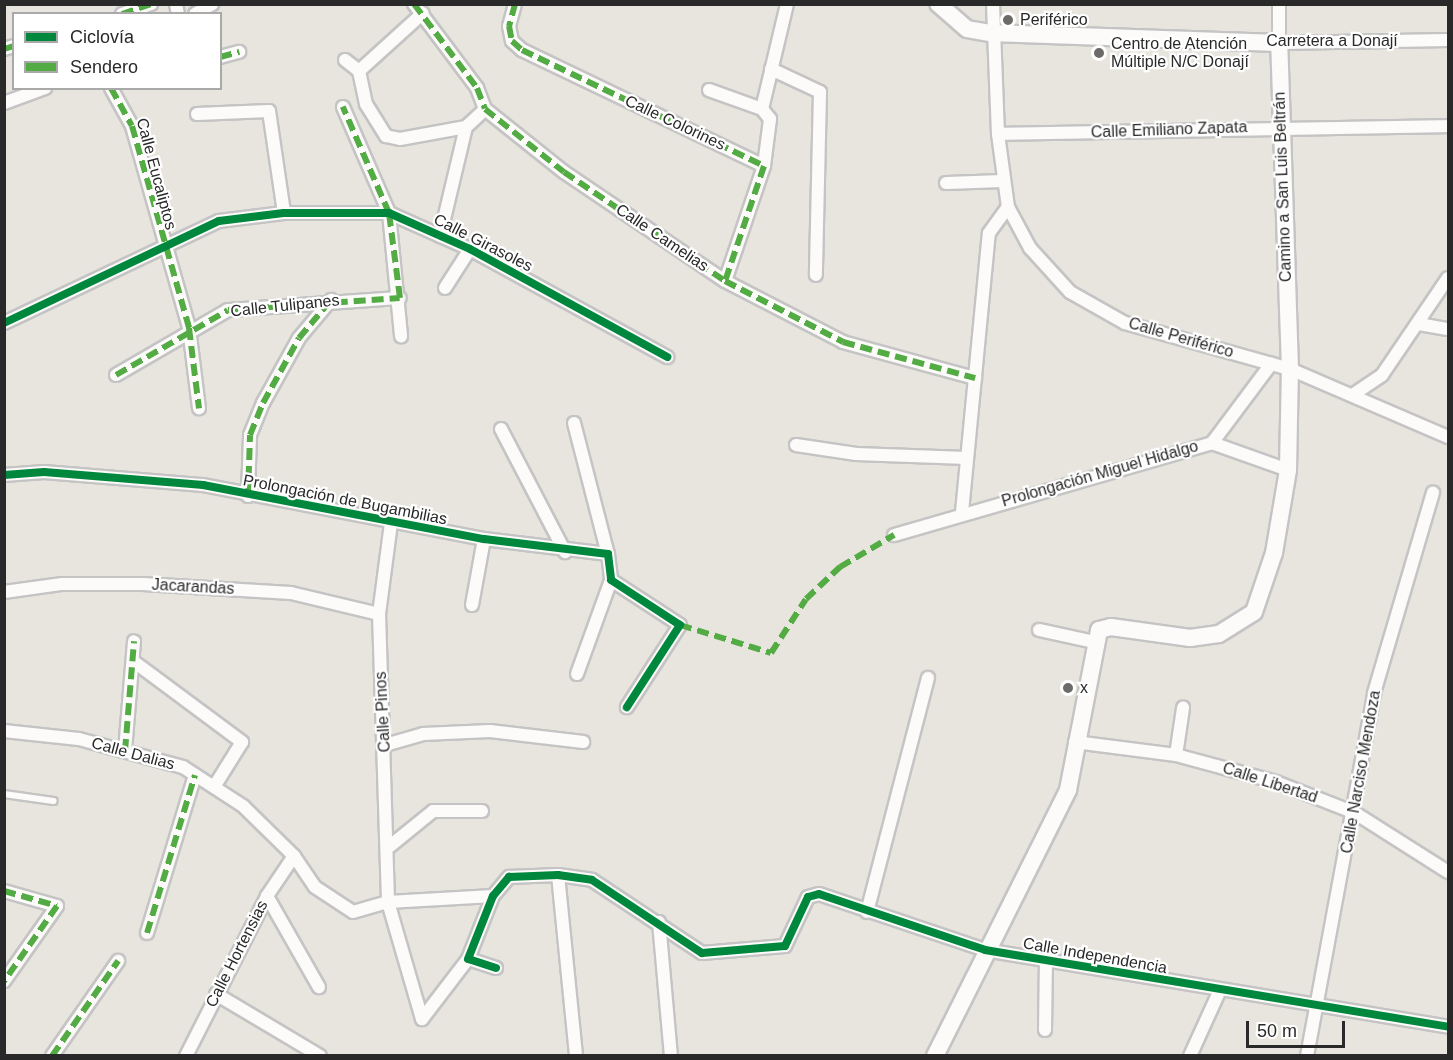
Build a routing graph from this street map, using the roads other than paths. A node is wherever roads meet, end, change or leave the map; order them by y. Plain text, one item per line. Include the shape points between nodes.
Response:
1 (151, 4) edge
2 (212, 4) edge
3 (514, 4) edge
4 (787, 4) edge
5 (938, 4) edge
6 (993, 4) edge
7 (1279, 4) edge
8 (418, 9) edge
9 (128, 12) edge
10 (198, 12) edge
11 (990, 33) junction
12 (1449, 40) edge
13 (1279, 43) junction
14 (239, 52) dead end
15 (222, 56) edge
16 (345, 60) dead end
17 (771, 69) junction
18 (359, 72) junction
19 (40, 90) edge
20 (113, 90) edge
21 (709, 90) dead end
22 (4, 103) edge
23 (343, 107) dead end
24 (484, 109) junction
25 (762, 109) junction
26 (202, 114) dead end
27 (1281, 126) junction
28 (1449, 126) edge
29 (466, 127) junction
30 (998, 134) junction
31 (764, 166) junction
32 (1002, 181) junction
33 (946, 183) dead end
34 (1008, 207) junction
35 (284, 213) junction
36 (389, 213) junction
37 (440, 236) junction
38 (162, 247) junction
39 (470, 249) junction
40 (816, 275) dead end
41 (1449, 278) edge
42 (725, 281) junction
43 (445, 288) dead end
44 (400, 298) junction
45 (331, 300) junction
46 (4, 323) edge
47 (1419, 324) junction
48 (189, 328) junction
49 (1449, 329) edge
50 (401, 336) dead end
51 (667, 357) dead end
52 (1271, 364) junction
53 (1290, 369) junction
54 (116, 375) dead end
55 (975, 378) junction
56 (1354, 394) junction
57 (199, 408) dead end
58 (574, 423) dead end
59 (501, 429) dead end
60 (1449, 437) edge
61 (1212, 443) junction
62 (796, 445) dead end
63 (968, 458) junction
64 (1288, 470) junction
65 (4, 475) edge
66 (1432, 493) dead end
67 (248, 496) junction
68 (962, 512) junction
69 (391, 523) junction
70 (894, 536) dead end
71 (484, 539) junction
72 (565, 552) junction
73 (608, 554) junction
74 (611, 580) junction
75 (4, 592) edge
76 (472, 605) dead end
77 (379, 614) junction
78 (1039, 630) dead end
79 (134, 641) dead end
80 (1094, 642) junction
81 (132, 661) junction
82 (578, 674) dead end
83 (928, 678) dead end
84 (627, 707) dead end
85 (1183, 708) dead end
86 (4, 731) edge
87 (583, 742) dead end
88 (1075, 742) junction
89 (385, 746) junction
90 (125, 751) junction
91 (1176, 755) junction
92 (195, 775) junction
93 (214, 787) junction
94 (4, 794) edge
95 (54, 801) dead end
96 (482, 811) dead end
97 (1355, 813) junction
98 (390, 846) junction
99 (294, 856) junction
100 (1449, 872) edge
101 (558, 875) junction
102 (4, 891) edge
103 (267, 896) junction
104 (494, 896) junction
105 (387, 903) junction
106 (867, 912) junction
107 (659, 922) junction
108 (147, 933) dead end
109 (985, 950) junction
110 (468, 959) junction
111 (118, 961) dead end
112 (1046, 961) junction
113 (496, 968) dead end
114 (4, 981) edge
115 (319, 987) dead end
116 (1219, 992) junction
117 (216, 994) junction
118 (1319, 1008) junction
119 (1449, 1027) edge
120 (1045, 1030) dead end
121 (52, 1056) edge
122 (186, 1056) edge
123 (320, 1056) edge
124 (576, 1056) edge
125 (671, 1056) edge
126 (935, 1056) edge
127 (1190, 1056) edge
128 (1307, 1056) edge

1 - 9 street
2 - 10 street
3 - 31 street, Calle Colorines via 509,26 512,41 522,50
4 - 17 street
5 - 11 main road, Carretera a Donají via 967,30
6 - 11 street, Calle Periférico
7 - 13 street, Camino a San Luis Beltrán
8 - 18 street
8 - 24 street, Calle Camelias via 477,88
11 - 13 main road, Carretera a Donají
11 - 30 street, Calle Periférico
12 - 13 street, Carretera a Donají
13 - 27 main road, Camino a San Luis Beltrán
14 - 15 street
16 - 18 street
17 - 25 street
17 - 40 street via 820,92
18 - 29 street via 366,104 386,136 400,139
19 - 22 street
20 - 38 street, Calle Eucaliptos via 132,126
21 - 25 street
23 - 36 street
24 - 29 street
24 - 42 street, Calle Camelias via 564,172
25 - 31 street via 770,119 771,140
26 - 35 street via 269,111
27 - 28 street, Calle Emiliano Zapata
27 - 30 street, Calle Emiliano Zapata
27 - 53 main road, Camino a San Luis Beltrán
29 - 37 street
30 - 32 street, Calle Periférico
31 - 42 street
32 - 33 street
32 - 34 street, Calle Periférico
34 - 52 street, Calle Periférico via 1030,248 1070,292 1125,323
34 - 55 street via 989,233
35 - 36 street, Calle Girasoles
35 - 38 street, Calle Girasoles via 219,222
36 - 37 street, Calle Girasoles
36 - 44 street
37 - 39 street, Calle Girasoles
38 - 46 street, Calle Girasoles
38 - 48 street, Calle Eucaliptos
39 - 43 street
39 - 51 street, Calle Girasoles
41 - 47 street
42 - 55 street, Calle Camelias via 843,342
44 - 45 street, Calle Tulipanes
44 - 50 street
45 - 48 street, Calle Tulipanes via 228,310
45 - 67 street via 299,338 263,403 250,435
47 - 49 street
47 - 56 street via 1382,375
48 - 54 street, Calle Tulipanes
48 - 57 street, Calle Eucaliptos
52 - 53 street, Calle Periférico
52 - 61 street, Prolongación Miguel Hidalgo
53 - 56 street, Calle Periférico
53 - 64 main road, Camino a San Luis Beltrán
55 - 63 street
56 - 60 street, Calle Periférico
58 - 73 street
59 - 72 street
61 - 64 street
61 - 68 street, Prolongación Miguel Hidalgo
62 - 63 street via 856,454
63 - 68 street
64 - 80 main road, Camino a San Luis Beltrán via 1274,553 1254,612 1219,634 1190,638 1111,627 1099,630
65 - 67 street, Prolongación de Bugambilias via 44,472 203,485
66 - 97 street, Calle Narciso Mendoza via 1374,693
67 - 69 street, Prolongación de Bugambilias
68 - 70 street, Prolongación Miguel Hidalgo
69 - 71 street, Prolongación de Bugambilias
69 - 77 street, Calle Pinos
71 - 72 street, Prolongación de Bugambilias
71 - 76 street
72 - 73 street, Prolongación de Bugambilias
73 - 74 street
74 - 82 street
74 - 84 street via 680,625
75 - 77 street, Jacarandas via 62,584 143,584 291,593
77 - 89 street, Calle Pinos
78 - 80 street
79 - 81 street
80 - 88 main road
81 - 90 street
81 - 93 street via 242,742
83 - 106 street
85 - 91 street
86 - 90 street, Calle Dalias
87 - 89 street via 490,732 423,734
88 - 91 street, Calle Libertad
88 - 109 main road via 1068,790
89 - 98 street, Calle Pinos
90 - 92 street, Calle Dalias
91 - 97 street, Calle Libertad via 1275,782
92 - 93 street, Calle Dalias
92 - 108 street
93 - 99 street, Calle Dalias via 243,806
94 - 95 lane
96 - 98 street via 433,811
97 - 100 street, Calle Libertad
97 - 118 street, Calle Narciso Mendoza
98 - 105 street, Calle Pinos
99 - 103 street, Calle Hortensias
99 - 105 street, Calle Dalias via 315,888 353,912
101 - 104 street via 509,877
101 - 107 street via 592,880
101 - 124 street
102 - 114 street via 57,906
103 - 115 street
103 - 117 street, Calle Hortensias
104 - 105 street, Calle Dalias
104 - 110 street
105 - 110 street, Calle Pinos via 422,1019
106 - 107 street, Calle Independencia via 813,894 785,946 702,953
106 - 109 street, Calle Independencia
107 - 125 street
109 - 112 street, Calle Independencia
109 - 126 main road
110 - 113 street
111 - 121 street
112 - 116 street, Calle Independencia
112 - 120 street
116 - 118 street, Calle Independencia
116 - 127 street
117 - 122 street, Calle Hortensias
117 - 123 street
118 - 119 street, Calle Independencia
118 - 128 street, Calle Narciso Mendoza

